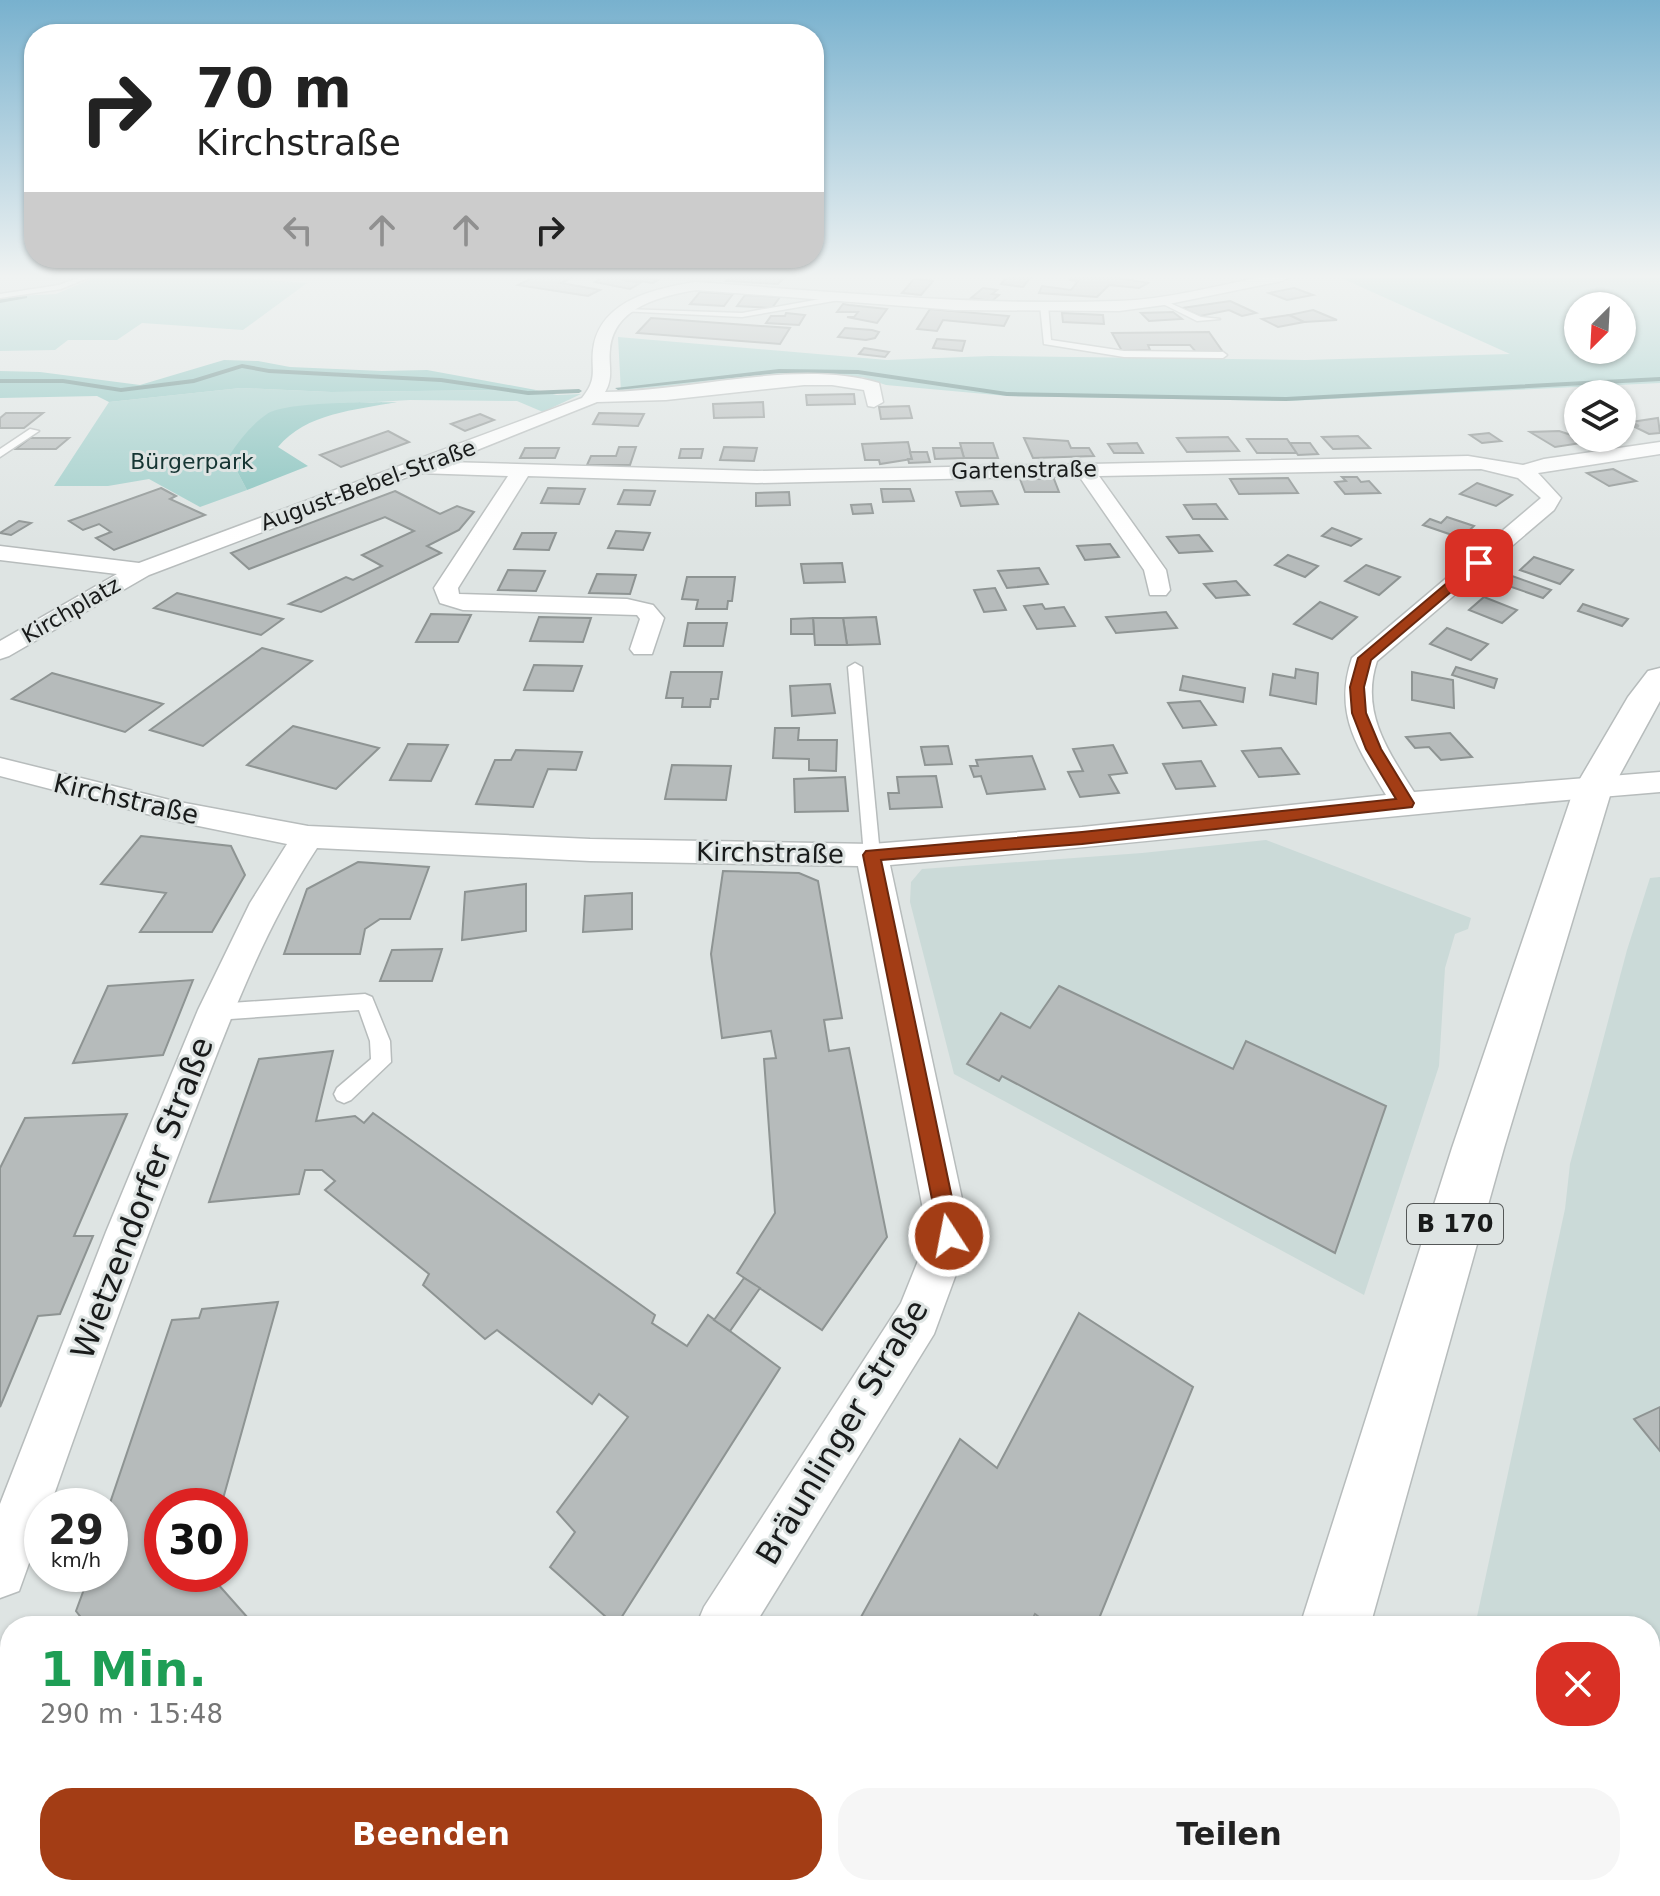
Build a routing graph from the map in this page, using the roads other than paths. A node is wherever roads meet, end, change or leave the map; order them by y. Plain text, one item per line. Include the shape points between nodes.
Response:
1 (604, 365) edge
2 (593, 397) junction
3 (874, 402) dead end
4 (34, 431) dead end
5 (1660, 448) edge
6 (0, 454) edge
7 (419, 467) junction
8 (1083, 468) junction
9 (522, 470) junction
10 (1525, 471) junction
11 (0, 553) edge
12 (141, 570) junction
13 (1158, 590) dead end
14 (643, 649) dead end
15 (0, 651) edge
16 (855, 667) dead end
17 (1660, 678) edge
18 (0, 767) edge
19 (1660, 782) edge
20 (1593, 789) junction
21 (1406, 803) junction
22 (308, 837) junction
23 (872, 855) junction
24 (216, 1012) junction
25 (344, 1094) dead end
26 (0, 1572) edge
27 (729, 1616) edge
28 (1338, 1616) edge

1 - 2 street via 605,375
2 - 3 street, August-Bebel-Straße via 841,381 873,387
2 - 7 street, August-Bebel-Straße via 570,412
4 - 6 lane
5 - 10 street, Gartenstraße
7 - 9 street, Gartenstraße
7 - 12 street, August-Bebel-Straße
8 - 9 street, Gartenstraße via 757,477
8 - 10 street, Gartenstraße via 1468,462
8 - 13 street via 1155,570
9 - 14 street via 446,588 448,598 463,603 645,610 652,618
10 - 21 street via 1546,490 1551,498 1547,506 1365,658 1357,687 1359,713
11 - 12 street
12 - 15 street, Kirchplatz
16 - 23 lane
17 - 20 main road, B 170
18 - 22 street, Kirchstraße via 174,811
19 - 20 street, Kirchstraße
20 - 21 street, Kirchstraße
20 - 28 main road, B 170 via 1478,1148
21 - 23 street, Kirchstraße
22 - 23 street, Kirchstraße
22 - 24 street, Wietzendorfer Straße via 278,879
23 - 27 street, Bräunlinger Straße via 949,1236 918,1318
24 - 25 lane via 365,1002 380,1041 381,1062
24 - 26 street, Wietzendorfer Straße via 108,1279

